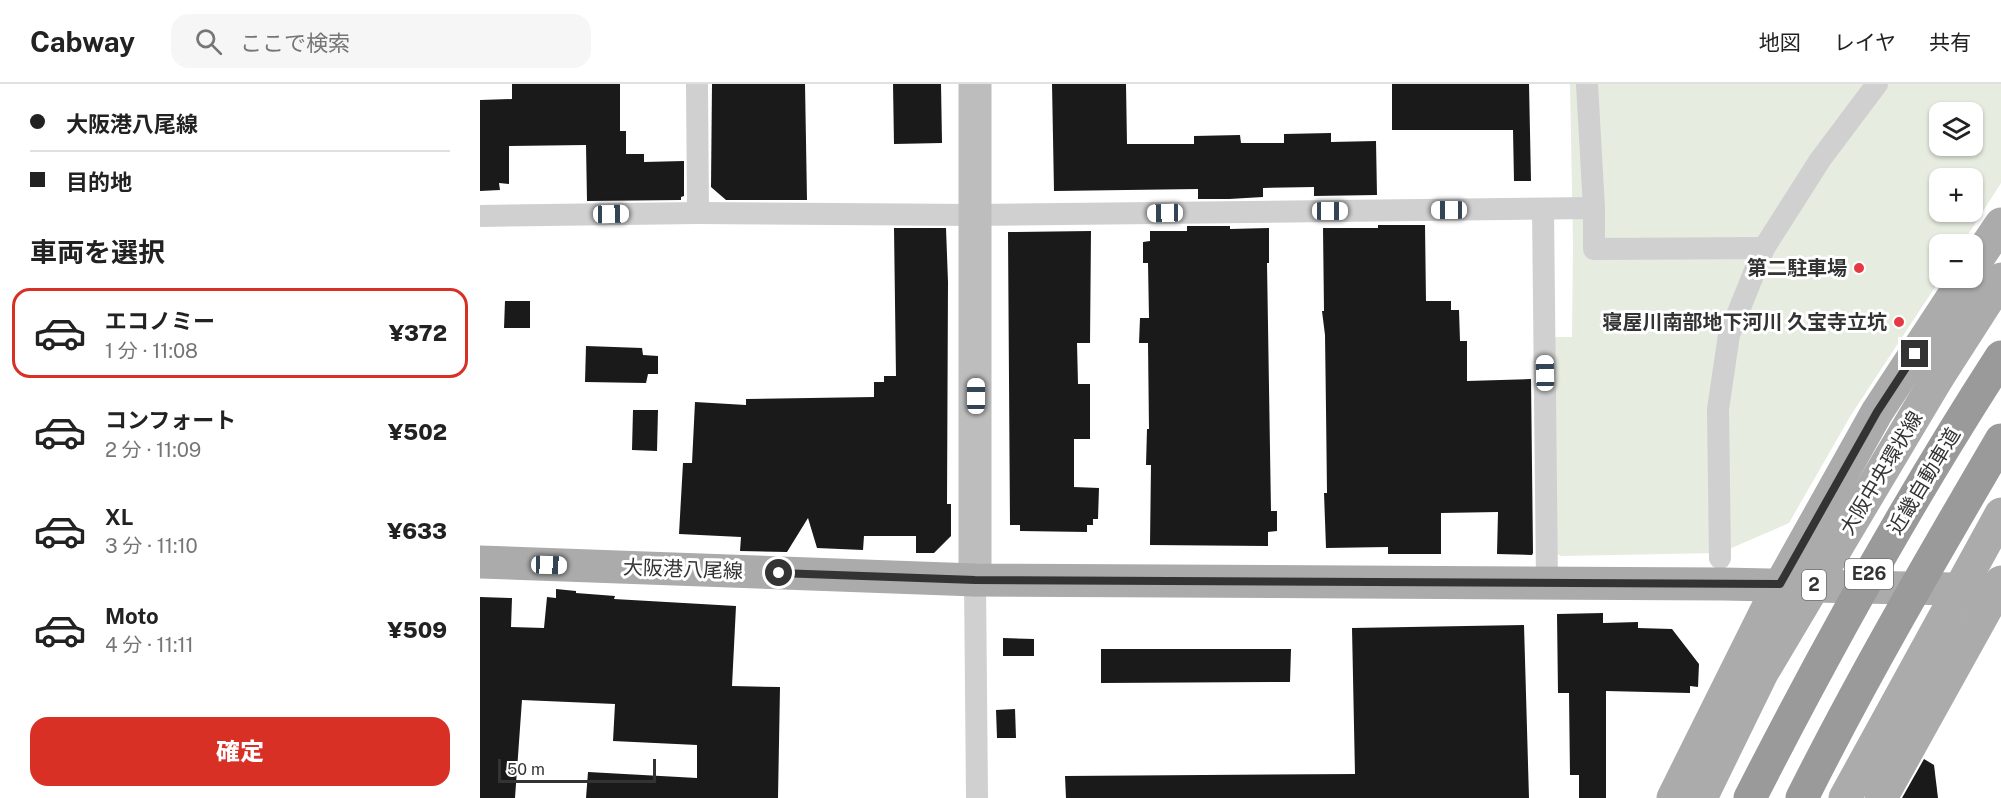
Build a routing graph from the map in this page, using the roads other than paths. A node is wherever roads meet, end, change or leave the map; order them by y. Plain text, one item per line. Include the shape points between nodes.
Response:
1 (697, 84) edge
2 (975, 84) edge
3 (1587, 84) edge
4 (1877, 84) edge
5 (1583, 208) junction
6 (1543, 209) junction
7 (698, 213) junction
8 (976, 215) junction
9 (480, 216) edge
10 (2001, 224) edge
11 (1764, 248) junction
12 (1983, 251) edge
13 (2001, 279) edge
14 (1958, 288) edge
15 (2001, 357) edge
16 (2001, 440) edge
17 (2001, 514) edge
18 (1720, 558) dead end
19 (480, 562) edge
20 (975, 580) junction
21 (1547, 582) junction
22 (1780, 584) junction
23 (1999, 587) edge
24 (1706, 732) junction
25 (977, 798) edge
26 (1659, 798) edge
27 (1672, 798) edge
28 (1701, 798) edge
29 (1750, 798) edge
30 (1802, 798) edge
31 (1845, 798) edge
32 (1881, 798) edge

1 - 7 street
2 - 8 street
3 - 5 street
4 - 11 street via 1820,160
5 - 6 street
5 - 11 street via 1594,249
6 - 8 street
6 - 21 street
7 - 8 street
7 - 9 street
8 - 20 street
10 - 12 main road
11 - 18 street via 1729,335 1718,409
13 - 28 main road, 大阪中央環状線 / 2, bridge via 1938,377 1762,673
14 - 22 main road, 2 via 1877,412
15 - 29 highway, 近畿自動車道 / E26, bridge via 1876,561
16 - 30 highway, E26, bridge via 1833,735
17 - 31 main road, bridge
19 - 20 main road, 大阪港八尾線
20 - 21 main road, 大阪港八尾線
20 - 25 street
21 - 22 main road, 大阪港八尾線
22 - 23 main road, 大阪港八尾線
22 - 24 main road, 2
23 - 32 main road
24 - 26 street
24 - 27 main road, 2

